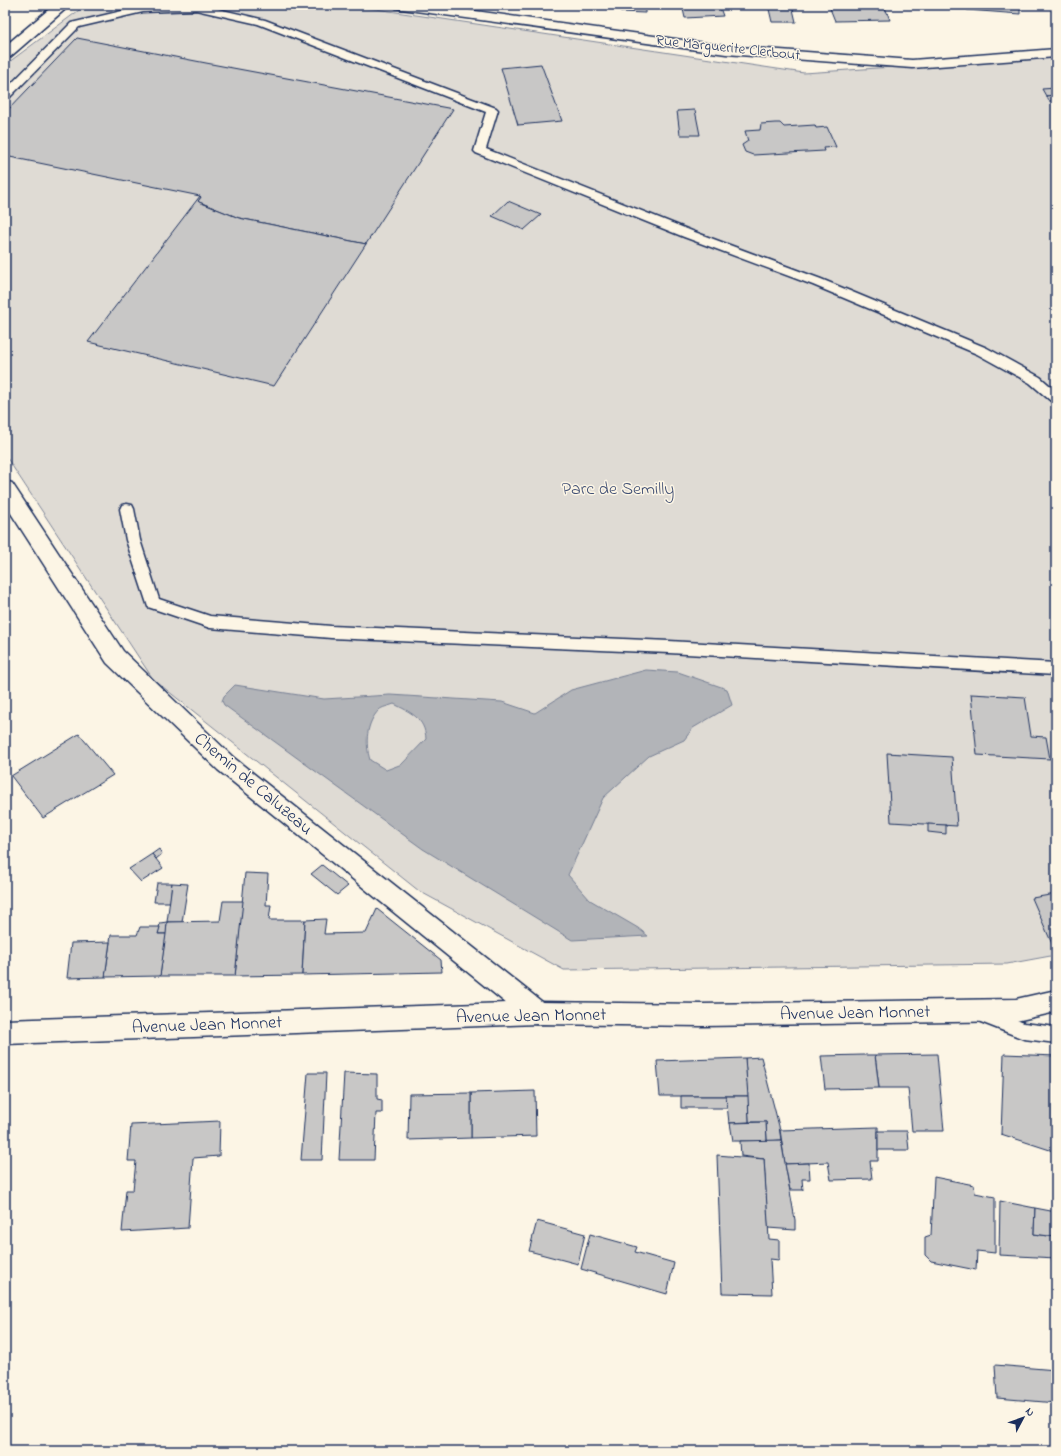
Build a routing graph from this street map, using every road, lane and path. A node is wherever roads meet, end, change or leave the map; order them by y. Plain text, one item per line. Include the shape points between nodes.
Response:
1 (63, 5) edge
2 (401, 5) edge
3 (1056, 53) edge
4 (5, 54) edge
5 (5, 96) edge
6 (1056, 398) edge
7 (5, 488) edge
8 (127, 509) dead end
9 (1056, 669) edge
10 (1056, 1001) edge
11 (971, 1010) junction
12 (538, 1013) junction
13 (5, 1032) edge
14 (1056, 1035) edge

1 - 4 street
2 - 3 street, Rue Marguerite Clerbout via 726,50 912,64
5 - 6 lane via 75,25 143,9 196,7 261,22 492,110 480,151 817,282 982,351 1035,380
7 - 12 street, Chemin de Caluzeau via 115,657 226,764
8 - 9 lane via 133,540 153,603 210,622 331,632 669,647
10 - 11 street, Avenue Jean Monnet via 1016,1010
11 - 12 street, Avenue Jean Monnet via 702,1015
11 - 14 lane via 1024,1031
12 - 13 street, Avenue Jean Monnet

